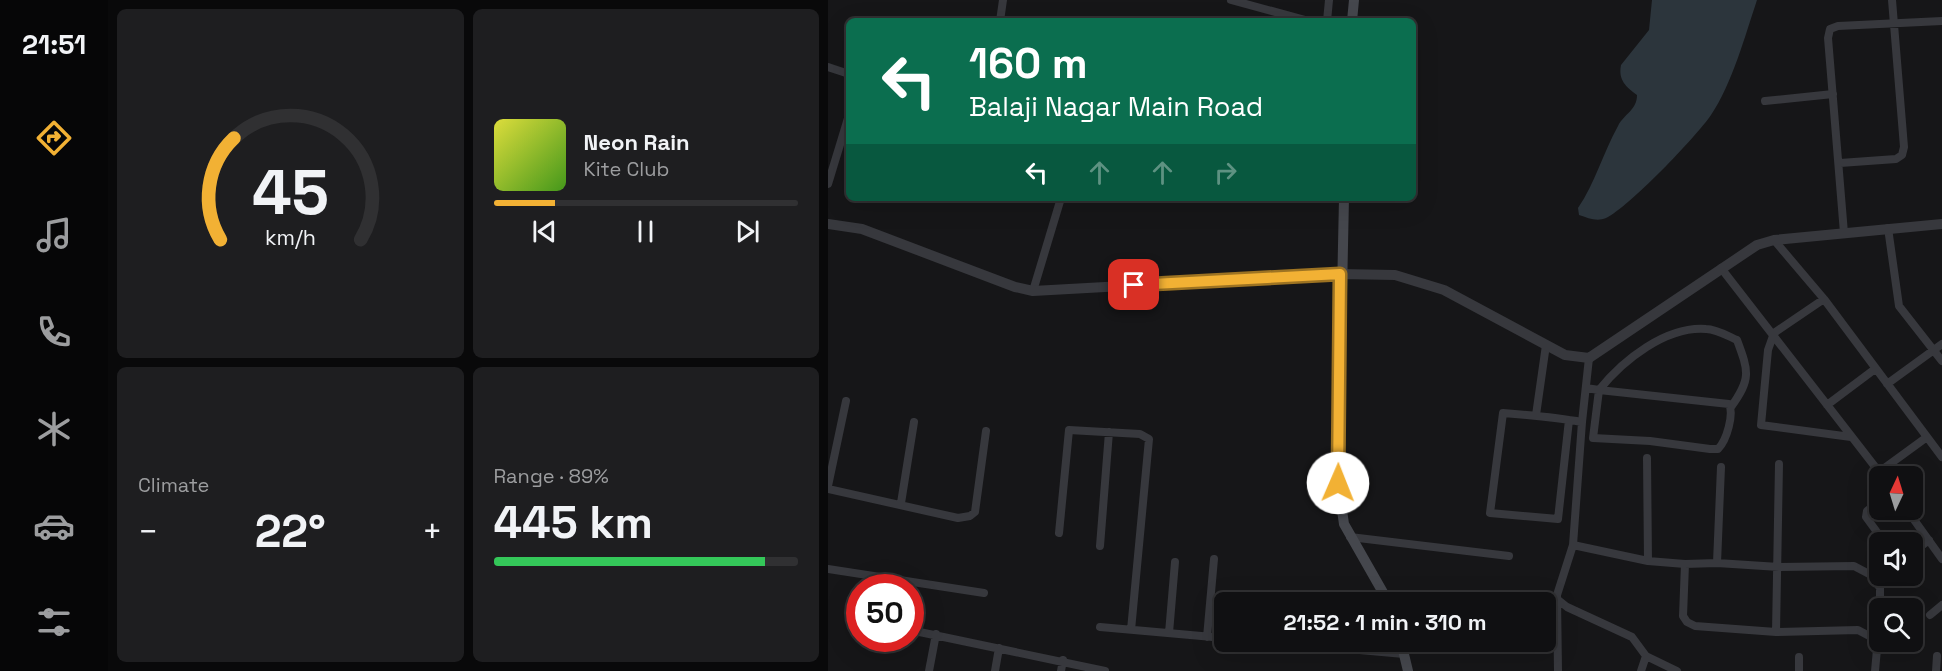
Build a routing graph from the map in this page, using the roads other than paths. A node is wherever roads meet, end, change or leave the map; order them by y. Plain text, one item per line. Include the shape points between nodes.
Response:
1 (1003, 0) edge
2 (1231, 0) edge
3 (1329, 0) edge
4 (1354, 0) edge
5 (1892, 0) edge
6 (1000, 18) edge
7 (1298, 18) edge
8 (1327, 18) edge
9 (1352, 18) edge
10 (1942, 21) edge
11 (1894, 25) junction
12 (828, 67) edge
13 (846, 73) edge
14 (1833, 94) junction
15 (1766, 101) dead end
16 (846, 126) edge
17 (1840, 163) junction
18 (828, 184) edge
19 (1060, 201) edge
20 (1344, 201) edge
21 (828, 224) edge
22 (1942, 224) edge
23 (1888, 228) junction
24 (1844, 233) junction
25 (1774, 240) junction
26 (1721, 268) junction
27 (1340, 274) junction
28 (1033, 291) junction
29 (1824, 299) junction
30 (1774, 333) junction
31 (1942, 344) edge
32 (1546, 345) junction
33 (1934, 349) junction
34 (1589, 358) junction
35 (1942, 361) edge
36 (1875, 369) junction
37 (1887, 384) junction
38 (1586, 388) junction
39 (1599, 390) junction
40 (846, 401) dead end
41 (1827, 405) junction
42 (1731, 407) junction
43 (1536, 415) junction
44 (1569, 420) junction
45 (914, 422) dead end
46 (1582, 422) junction
47 (986, 431) dead end
48 (1109, 432) junction
49 (1851, 436) junction
50 (1927, 437) junction
51 (1942, 457) edge
52 (1647, 458) dead end
53 (1779, 464) dead end
54 (1875, 466) edge
55 (1891, 466) edge
56 (1721, 467) dead end
57 (828, 487) edge
58 (901, 503) junction
59 (1869, 509) edge
60 (1914, 520) edge
61 (1877, 532) edge
62 (1059, 533) dead end
63 (1350, 537) junction
64 (1929, 540) junction
65 (1573, 545) junction
66 (1923, 545) edge
67 (1100, 546) dead end
68 (1509, 556) dead end
69 (1214, 559) dead end
70 (1942, 559) edge
71 (1648, 561) junction
72 (1175, 562) dead end
73 (1717, 563) junction
74 (1685, 564) junction
75 (1779, 567) junction
76 (828, 568) edge
77 (865, 574) edge
78 (924, 584) edge
79 (1383, 592) edge
80 (984, 593) dead end
81 (1880, 598) edge
82 (1557, 599) junction
83 (1942, 605) edge
84 (1930, 615) dead end
85 (1100, 627) dead end
86 (1131, 630) junction
87 (924, 632) edge
88 (1776, 632) junction
89 (1170, 633) junction
90 (936, 634) junction
91 (1869, 636) edge
92 (1207, 637) junction
93 (1214, 637) edge
94 (999, 648) junction
95 (1382, 652) edge
96 (1877, 652) edge
97 (1404, 654) joint
98 (1646, 656) junction
99 (1937, 656) dead end
100 (1799, 657) dead end
101 (1063, 660) junction
102 (929, 671) edge
103 (995, 671) edge
104 (1061, 671) edge
105 (1105, 671) edge
106 (1408, 671) edge
107 (1558, 671) edge
108 (1641, 671) edge
109 (1677, 671) edge
110 (1799, 671) edge
111 (1875, 671) edge
112 (1936, 671) edge

1 - 6 street
2 - 7 street
3 - 8 street
4 - 9 main road
5 - 11 street
10 - 11 street
11 - 14 street via 1830,29
11 - 17 street via 1902,155 1896,159
12 - 13 street
14 - 15 street
14 - 17 street
16 - 18 street
17 - 24 street
19 - 28 street
20 - 27 main road
21 - 28 street via 862,229 1015,288
22 - 23 street
23 - 24 street
23 - 33 street via 1899,306
24 - 25 street
25 - 26 street via 1756,245
25 - 29 street
26 - 30 street
26 - 34 street
27 - 28 street
27 - 32 street via 1395,274 1444,290
27 - 63 main road via 1338,483 1344,524
29 - 30 street
29 - 36 street
30 - 41 street
30 - 49 street via 1768,350 1761,425
31 - 33 street
32 - 34 street via 1565,355
32 - 43 street
33 - 35 street
33 - 37 street
34 - 38 street
36 - 37 street
36 - 41 street
37 - 50 street
38 - 39 street
38 - 46 street
39 - 42 street via 1725,402
39 - 42 street via 1593,438 1718,449 1723,444
39 - 42 street via 1615,370 1644,348 1689,329 1709,329 1737,340 1748,368 1745,387
40 - 57 street
41 - 49 street
43 - 44 street
43 - 44 street via 1503,413 1490,513 1558,519
44 - 46 street
45 - 58 street
46 - 65 street
47 - 58 street via 975,512 958,518
48 - 62 street via 1067,433
48 - 67 street
48 - 86 street via 1140,434 1150,441
49 - 54 street
50 - 51 street
50 - 55 street
52 - 71 street
53 - 75 street
56 - 73 street
57 - 58 street
59 - 61 street via 1866,517
60 - 64 street
63 - 68 street
63 - 79 main road
64 - 66 street
64 - 70 street
65 - 71 street
65 - 82 street
69 - 92 street
71 - 74 street
72 - 89 street
73 - 74 street
73 - 75 street
74 - 88 street via 1683,616 1687,622 1695,626
75 - 81 street via 1865,569 1880,588
75 - 88 street
76 - 77 street
78 - 80 street
82 - 98 street via 1632,637
82 - 107 street
83 - 84 street
85 - 86 street
86 - 89 street
87 - 90 street
88 - 91 street via 1858,630
89 - 92 street
90 - 94 street
90 - 102 street
92 - 93 street
94 - 101 street
94 - 103 street
95 - 97 street
96 - 111 street
97 - 106 main road
98 - 108 street
98 - 109 street
99 - 112 street
100 - 110 street
101 - 104 street
101 - 105 street

